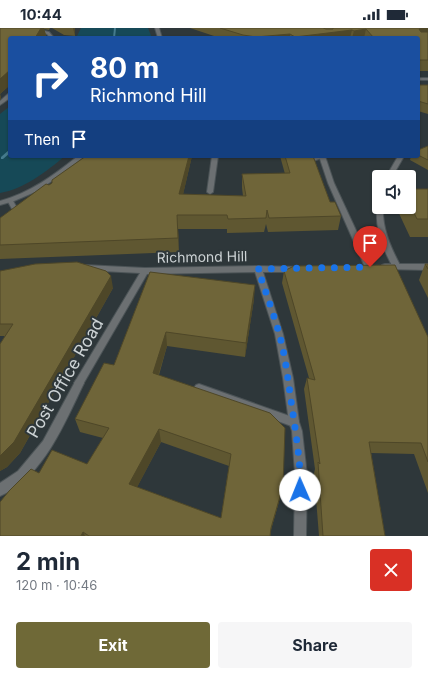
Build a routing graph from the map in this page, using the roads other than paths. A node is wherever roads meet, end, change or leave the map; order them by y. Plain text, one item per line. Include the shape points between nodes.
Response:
1 (27, 28) edge
2 (50, 36) edge
3 (8, 97) edge
4 (0, 104) edge
5 (79, 158) edge
6 (215, 158) edge
7 (316, 158) edge
8 (323, 158) edge
9 (400, 158) dead end
10 (307, 161) edge
11 (393, 170) edge
12 (37, 189) junction
13 (44, 192) edge
14 (210, 192) dead end
15 (10, 200) junction
16 (0, 202) edge
17 (14, 208) edge
18 (379, 214) edge
19 (428, 266) edge
20 (310, 268) edge
21 (74, 269) edge
22 (258, 269) junction
23 (394, 269) junction
24 (145, 271) junction
25 (199, 388) edge
26 (294, 422) junction
27 (0, 490) edge
28 (300, 536) edge

1 - 2 street via 48,33
3 - 4 street
5 - 12 street
6 - 14 street
7 - 10 street
8 - 23 street via 366,267
9 - 11 street
12 - 13 street
12 - 15 street
15 - 16 street
15 - 17 street
18 - 23 street via 383,237
19 - 23 street
20 - 22 street, Richmond Hill
21 - 24 street, Richmond Hill
22 - 24 street, Richmond Hill
22 - 26 street via 279,334
24 - 27 street, Post Office Road via 46,445 22,475
25 - 26 street
26 - 28 street via 301,474

